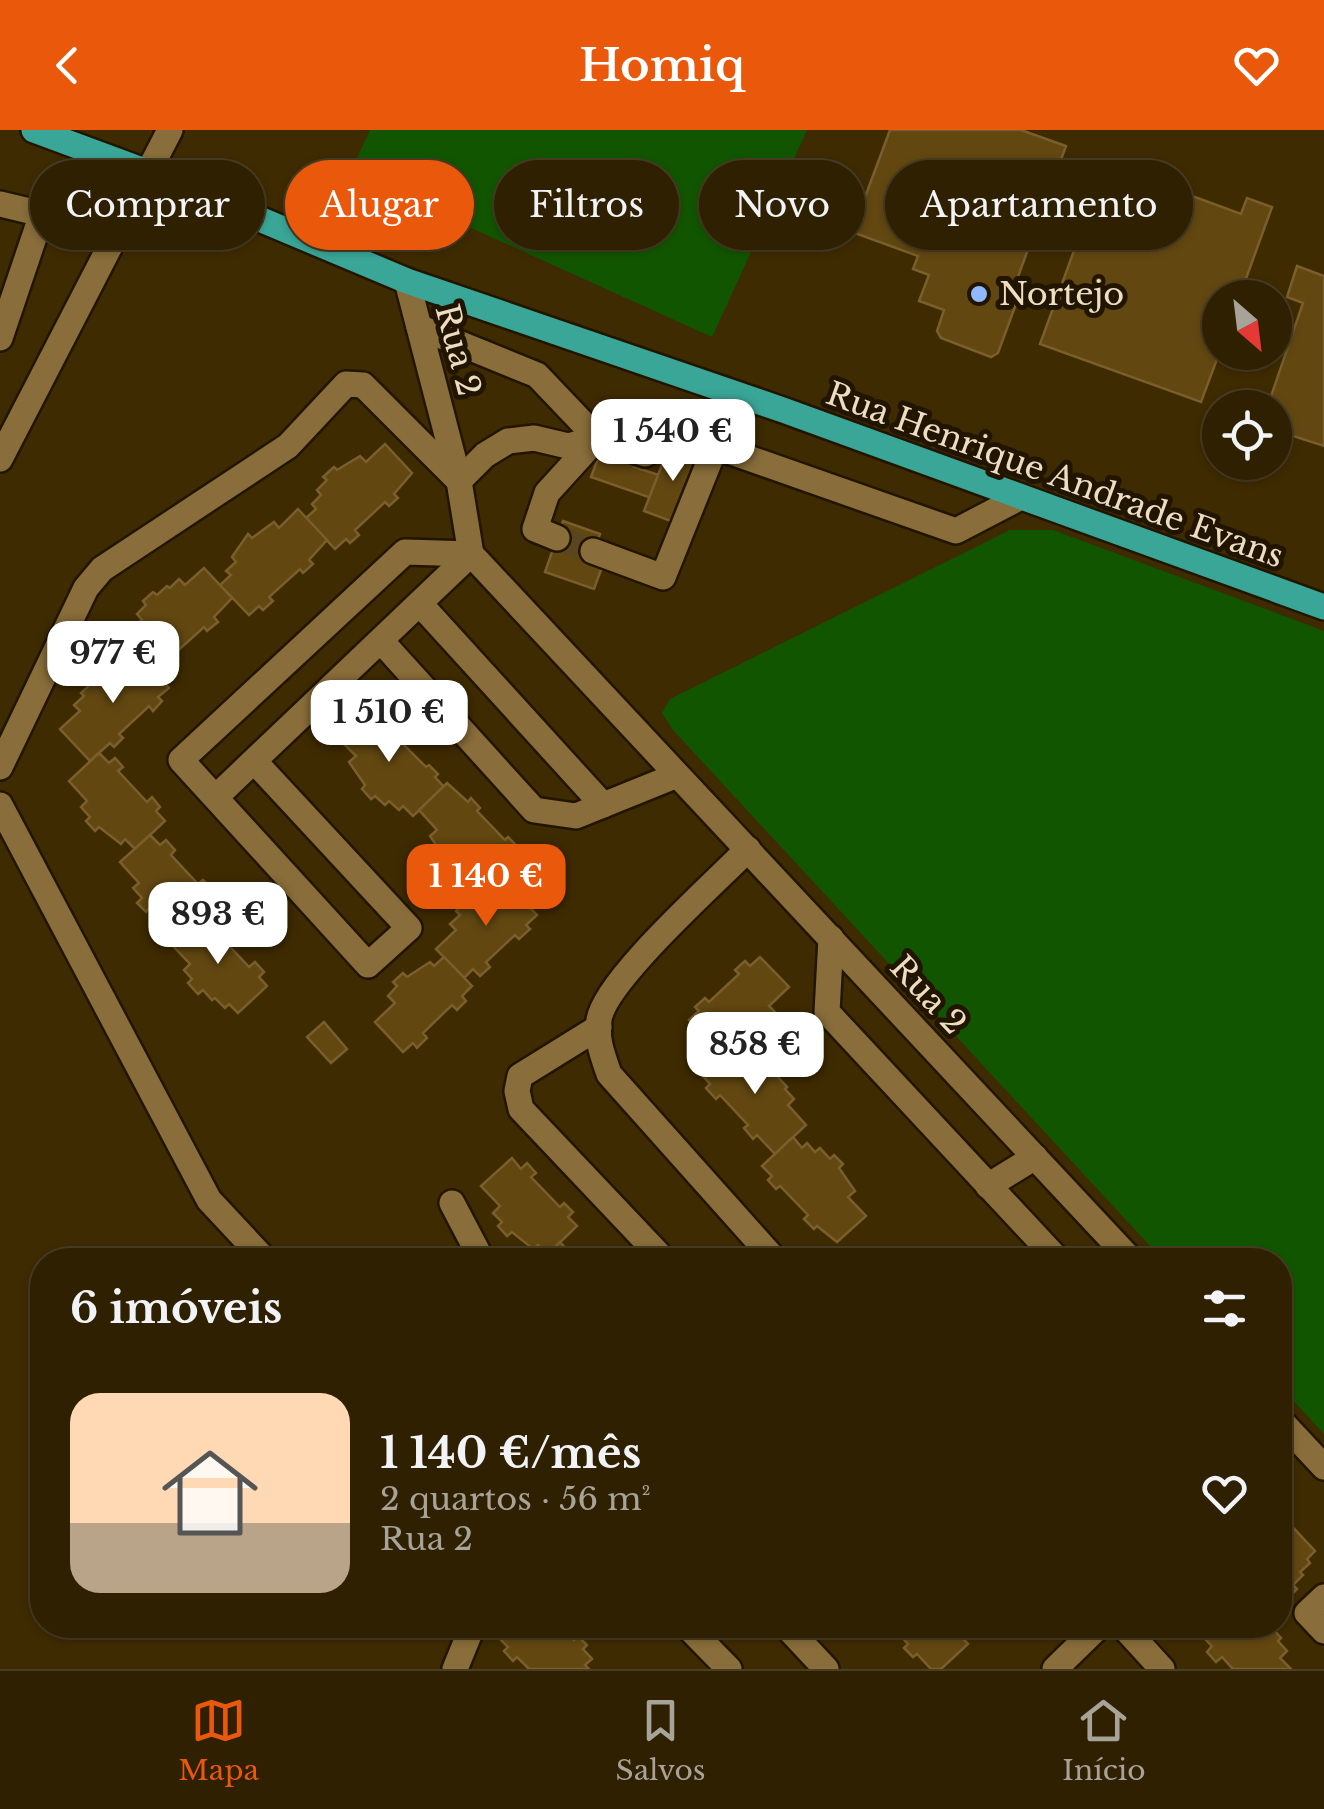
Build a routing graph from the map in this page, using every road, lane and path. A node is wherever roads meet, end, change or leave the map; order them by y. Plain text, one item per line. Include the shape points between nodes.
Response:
1 (34, 130) edge
2 (170, 130) edge
3 (115, 160) edge
4 (156, 160) edge
5 (0, 204) edge
6 (265, 221) edge
7 (110, 250) edge
8 (406, 280) junction
9 (418, 327) junction
10 (0, 338) edge
11 (598, 438) junction
12 (716, 444) junction
13 (0, 459) edge
14 (459, 481) junction
15 (1021, 497) junction
16 (557, 538) dead end
17 (593, 551) tunnel mouth
18 (471, 554) junction
19 (421, 605) junction
20 (1324, 607) edge
21 (382, 642) junction
22 (255, 762) junction
23 (0, 768) edge
24 (676, 776) junction
25 (217, 796) junction
26 (0, 805) edge
27 (603, 805) junction
28 (748, 850) junction
29 (831, 938) junction
30 (598, 1027) junction
31 (1035, 1157) junction
32 (988, 1186) junction
33 (452, 1203) dead end
34 (254, 1248) edge
35 (476, 1248) edge
36 (653, 1248) edge
37 (765, 1248) edge
38 (1047, 1248) edge
39 (1120, 1248) edge
40 (1292, 1440) edge
41 (1324, 1467) edge
42 (1324, 1597) edge
43 (1324, 1631) edge
44 (468, 1638) edge
45 (699, 1638) edge
46 (797, 1638) edge
47 (1087, 1638) edge
48 (1134, 1638) edge
49 (455, 1669) edge
50 (729, 1669) edge
51 (826, 1669) edge
52 (1056, 1669) edge
53 (1162, 1669) edge

1 - 3 main road, Rua Henrique Andrade Evans
2 - 4 street
5 - 10 street via 42,214
6 - 8 main road, Rua Henrique Andrade Evans
7 - 13 street
8 - 9 street, Rua 2
8 - 15 main road, Rua Henrique Andrade Evans
9 - 11 street via 537,376
9 - 14 street, Rua 2
11 - 12 street via 645,454 677,434
11 - 14 street via 568,446 508,440
11 - 16 street via 547,493 535,529
12 - 15 street via 956,531
12 - 17 street via 664,577
14 - 18 street, Rua 2
14 - 23 street via 363,385 346,384 288,446 93,578
15 - 20 main road, Rua Henrique Andrade Evans
18 - 19 street
18 - 24 street, Rua 2
18 - 25 street via 405,552 181,760
19 - 21 street
19 - 27 street
21 - 22 street
21 - 27 street via 534,810 576,816
22 - 25 street
22 - 25 street via 409,928 368,964
24 - 27 street
24 - 28 street, Rua 2
26 - 34 street via 209,1200
28 - 29 street, Rua 2
28 - 30 street via 616,982
29 - 31 street, Rua 2
29 - 32 street via 826,1012
30 - 36 street via 520,1076 521,1109
30 - 37 street via 609,1074
31 - 32 street
31 - 39 street, Rua 2
32 - 38 street
33 - 35 street
40 - 41 street
42 - 43 street via 1307,1613
44 - 49 street
45 - 50 street
46 - 51 street
47 - 52 street
48 - 53 street

